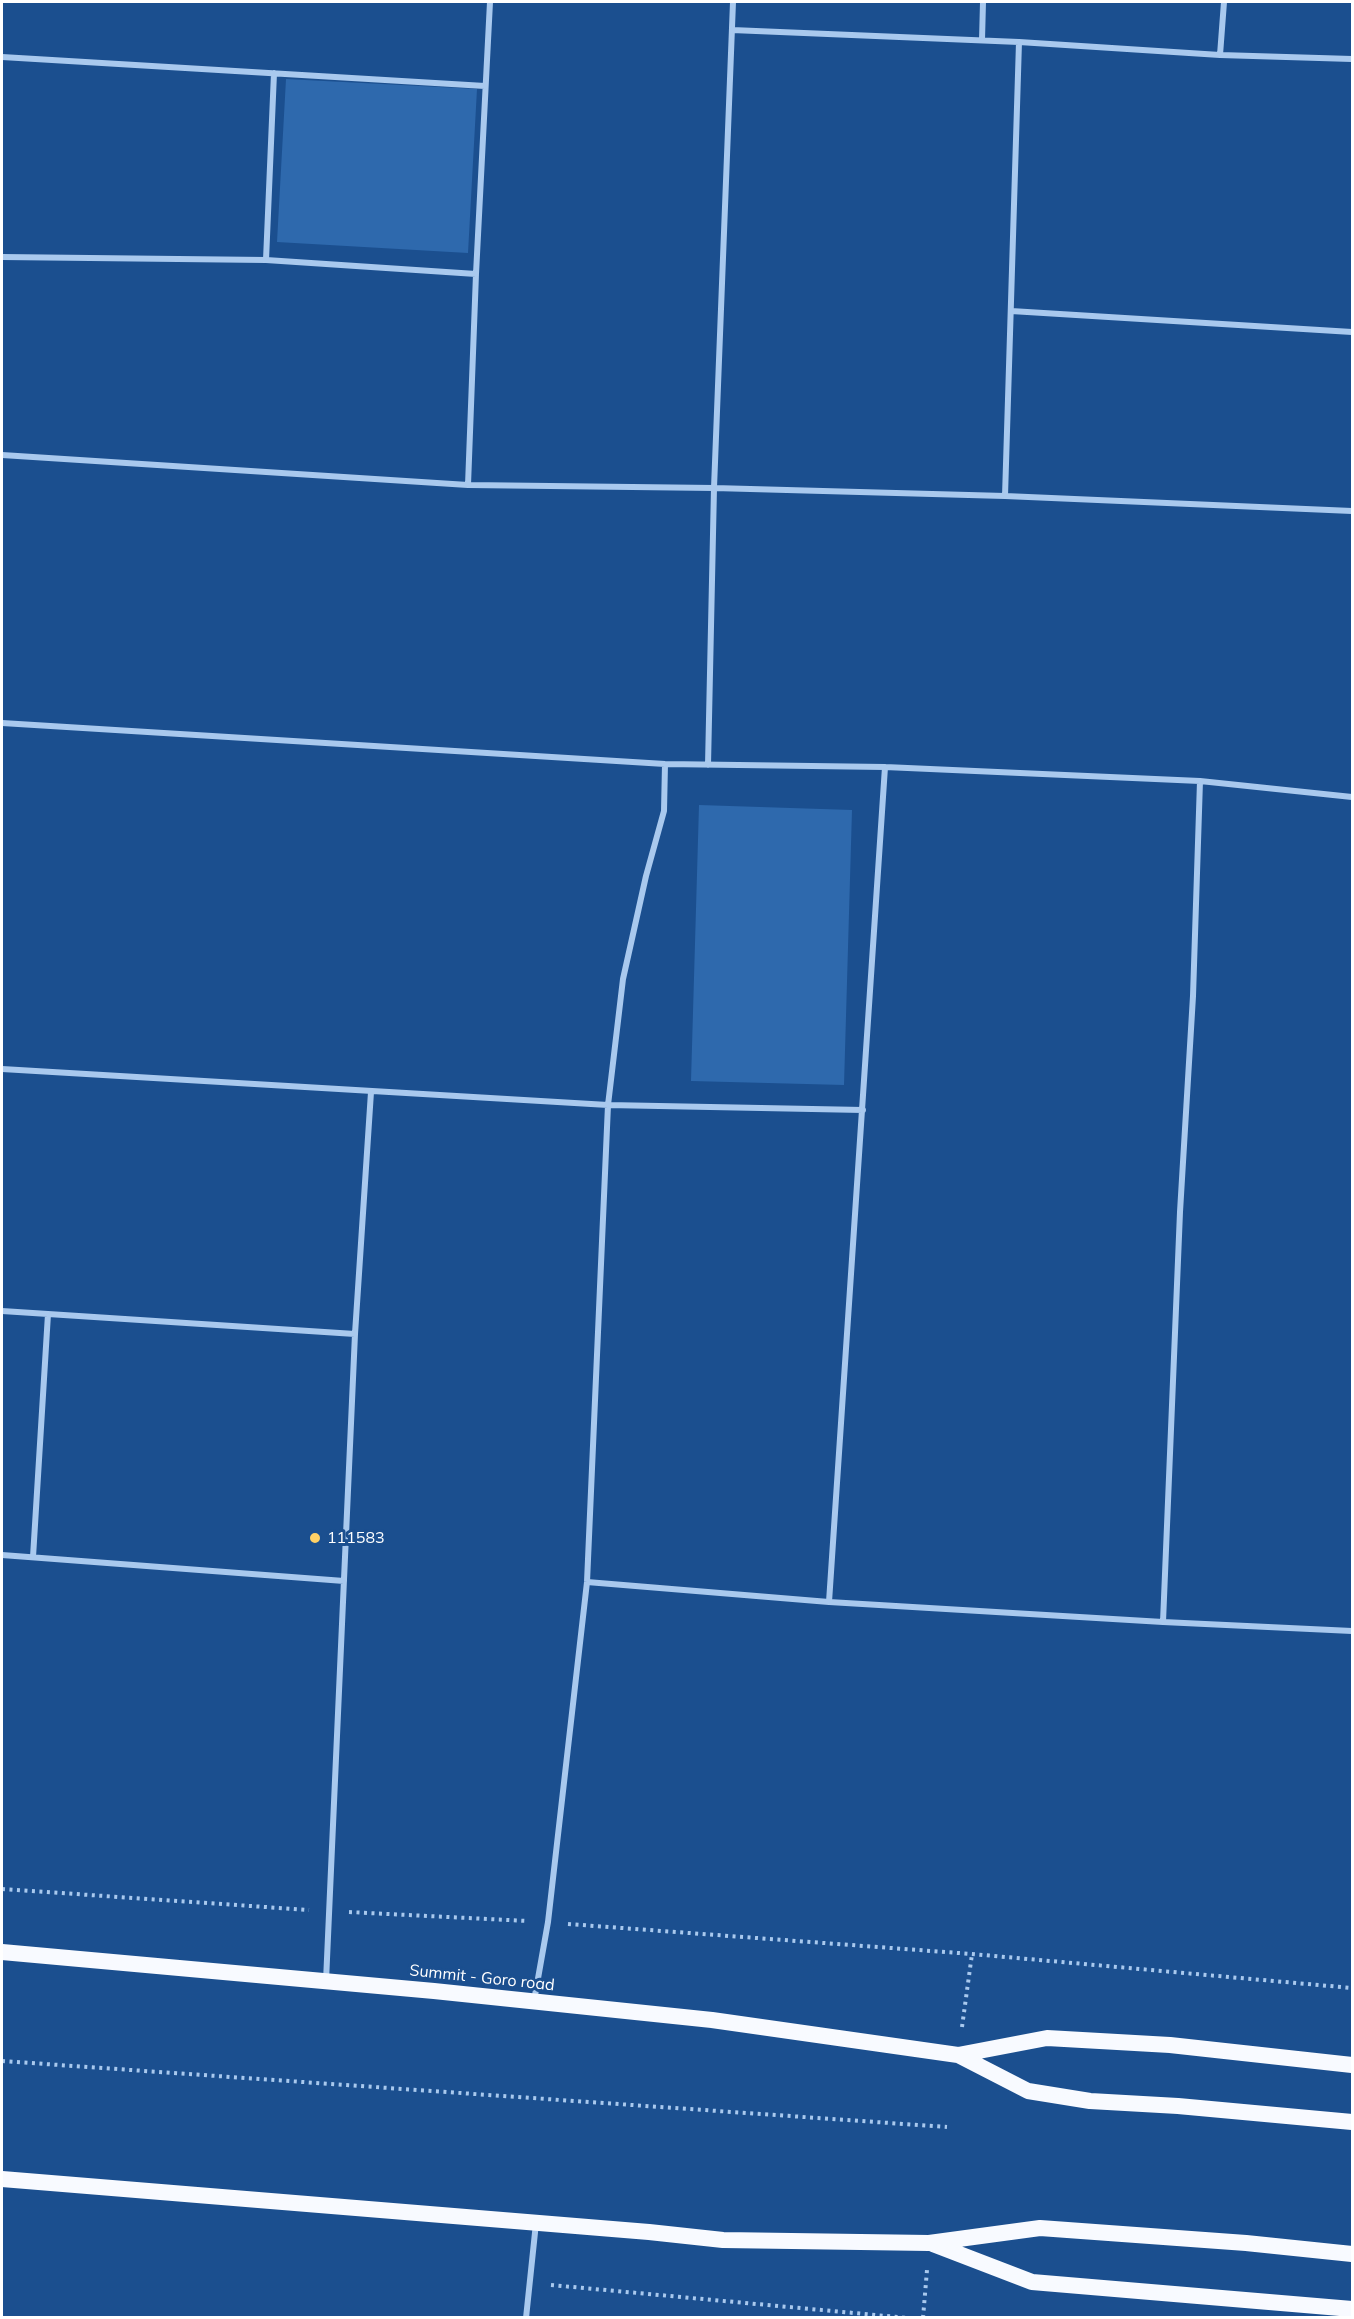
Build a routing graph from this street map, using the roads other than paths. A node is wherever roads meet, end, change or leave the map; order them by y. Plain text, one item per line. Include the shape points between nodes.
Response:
1 (490, 2) edge
2 (733, 2) edge
3 (983, 2) edge
4 (1224, 2) edge
5 (732, 30) junction
6 (982, 40) junction
7 (1019, 42) junction
8 (1220, 55) junction
9 (2, 57) edge
10 (1353, 58) edge
11 (274, 73) junction
12 (485, 86) junction
13 (2, 257) edge
14 (266, 260) junction
15 (476, 274) junction
16 (1011, 311) junction
17 (1353, 332) edge
18 (2, 455) edge
19 (468, 485) junction
20 (714, 488) junction
21 (1005, 496) junction
22 (1353, 511) edge
23 (2, 723) edge
24 (665, 764) junction
25 (708, 765) junction
26 (885, 767) junction
27 (1200, 780) junction
28 (1353, 797) edge
29 (2, 1069) edge
30 (371, 1092) junction
31 (608, 1105) junction
32 (863, 1110) junction
33 (2, 1311) edge
34 (48, 1314) junction
35 (355, 1334) junction
36 (2, 1555) edge
37 (33, 1557) junction
38 (344, 1581) junction
39 (587, 1582) junction
40 (829, 1602) junction
41 (1162, 1622) junction
42 (1353, 1631) edge
43 (2, 1952) edge
44 (326, 1982) junction
45 (534, 2001) junction
46 (958, 2055) junction
47 (1353, 2065) edge
48 (1353, 2122) edge
49 (2, 2179) edge
50 (536, 2223) junction
51 (929, 2242) junction
52 (1353, 2254) edge
53 (1353, 2309) edge
54 (526, 2318) edge

1 - 12 street
2 - 5 street
3 - 6 street
4 - 8 street
5 - 6 street
5 - 20 street
6 - 7 street
7 - 8 street
7 - 16 street
8 - 10 street
9 - 11 street
11 - 12 street
11 - 14 street
12 - 15 street
13 - 14 street
14 - 15 street
15 - 19 street
16 - 17 street
16 - 21 street
18 - 19 street
19 - 20 street
20 - 21 street
20 - 25 street
21 - 22 street
23 - 24 street
24 - 25 street
24 - 31 street via 664,812 645,876 623,979
25 - 26 street
26 - 27 street
26 - 32 street
27 - 28 street
27 - 41 street
29 - 30 street
30 - 31 street
30 - 35 street
31 - 32 street
31 - 39 street
32 - 40 street
33 - 34 street
34 - 35 street
34 - 37 street
35 - 38 street
36 - 37 street
37 - 38 street
38 - 44 street
39 - 40 street
39 - 45 street via 548,1922
40 - 41 street
41 - 42 street
43 - 44 highway, Summit - Goro road
44 - 45 highway, Summit - Goro road
45 - 46 highway, Summit - Goro road via 712,2020
46 - 47 highway via 1047,2038 1170,2045
46 - 48 highway via 1028,2091 1090,2101
49 - 50 highway
50 - 51 highway via 723,2240
50 - 54 street
51 - 52 highway via 1040,2228
51 - 53 highway via 1032,2282

